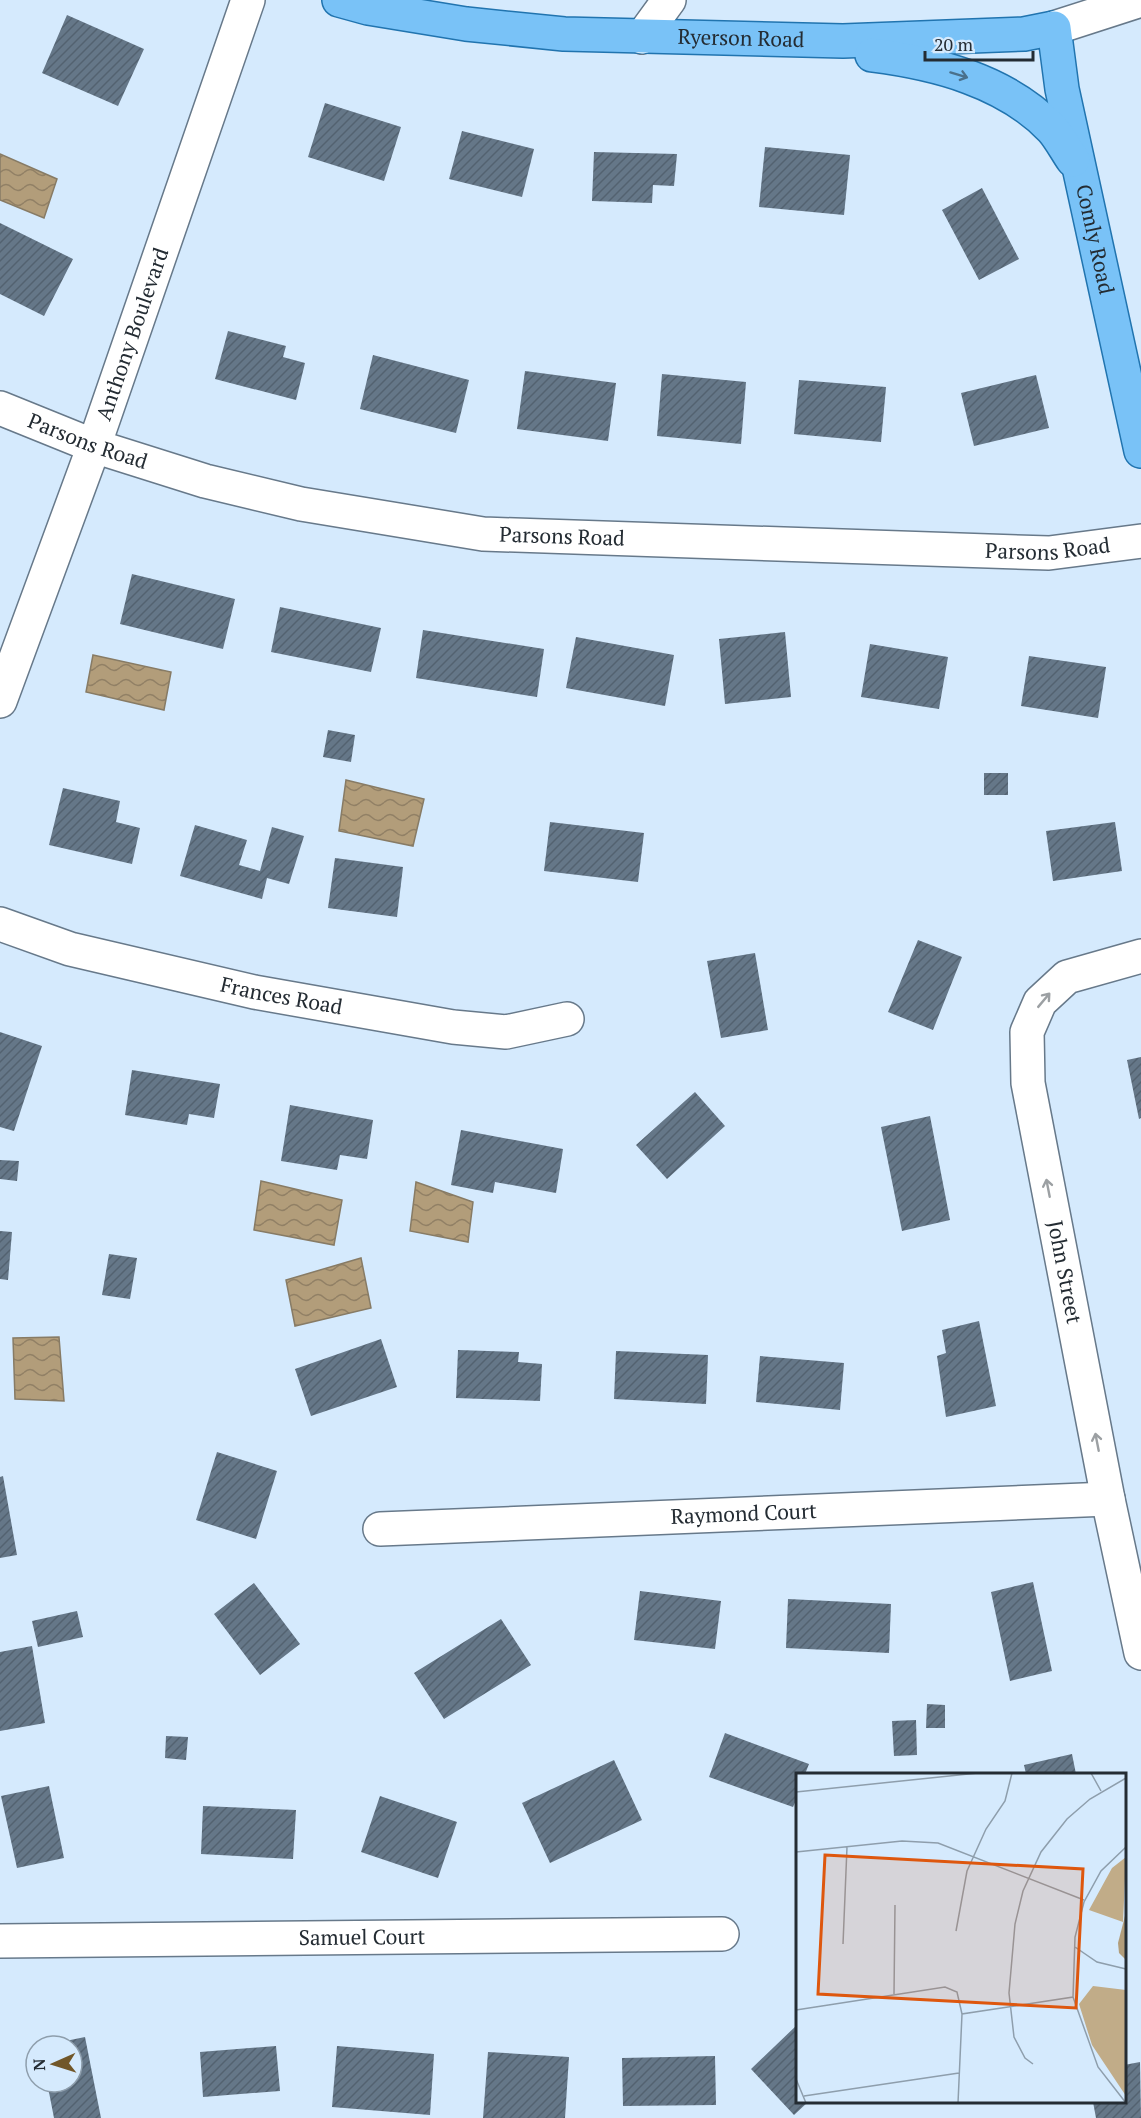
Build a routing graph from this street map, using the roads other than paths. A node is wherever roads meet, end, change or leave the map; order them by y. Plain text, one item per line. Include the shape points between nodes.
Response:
1 (248, 0) edge
2 (339, 0) edge
3 (669, 0) edge
4 (1141, 0) edge
5 (1054, 28) junction
6 (642, 37) junction
7 (736, 39) junction
8 (1081, 173) junction
9 (0, 408) edge
10 (94, 446) junction
11 (1141, 451) edge
12 (1141, 541) edge
13 (0, 701) edge
14 (0, 924) edge
15 (1141, 956) edge
16 (567, 1019) dead end
17 (1108, 1499) junction
18 (380, 1529) dead end
19 (1141, 1653) edge
20 (722, 1934) dead end
21 (0, 1941) edge

1 - 10 street, Anthony Boulevard
2 - 6 main road, Ryerson Road via 466,24
3 - 6 street
4 - 5 street, Ryerson Road
5 - 7 main road, Ryerson Road via 1024,34 843,41
5 - 8 main road, Comly Road via 1062,89
6 - 7 main road, Ryerson Road
7 -> 8 main road via 908,59 982,81 1035,113 1054,132
8 - 11 main road, Comly Road
9 - 10 street, Parsons Road
10 - 12 street, Parsons Road via 205,481 301,504 483,534 1049,553
10 - 13 street, Anthony Boulevard
14 - 16 street, Frances Road via 70,949 255,992 453,1027 506,1032
17 -> 15 street, John Street via 1028,1083 1027,1032 1040,1002 1067,977
17 - 18 street, Raymond Court
17 - 19 street, John Street
20 - 21 street, Samuel Court

